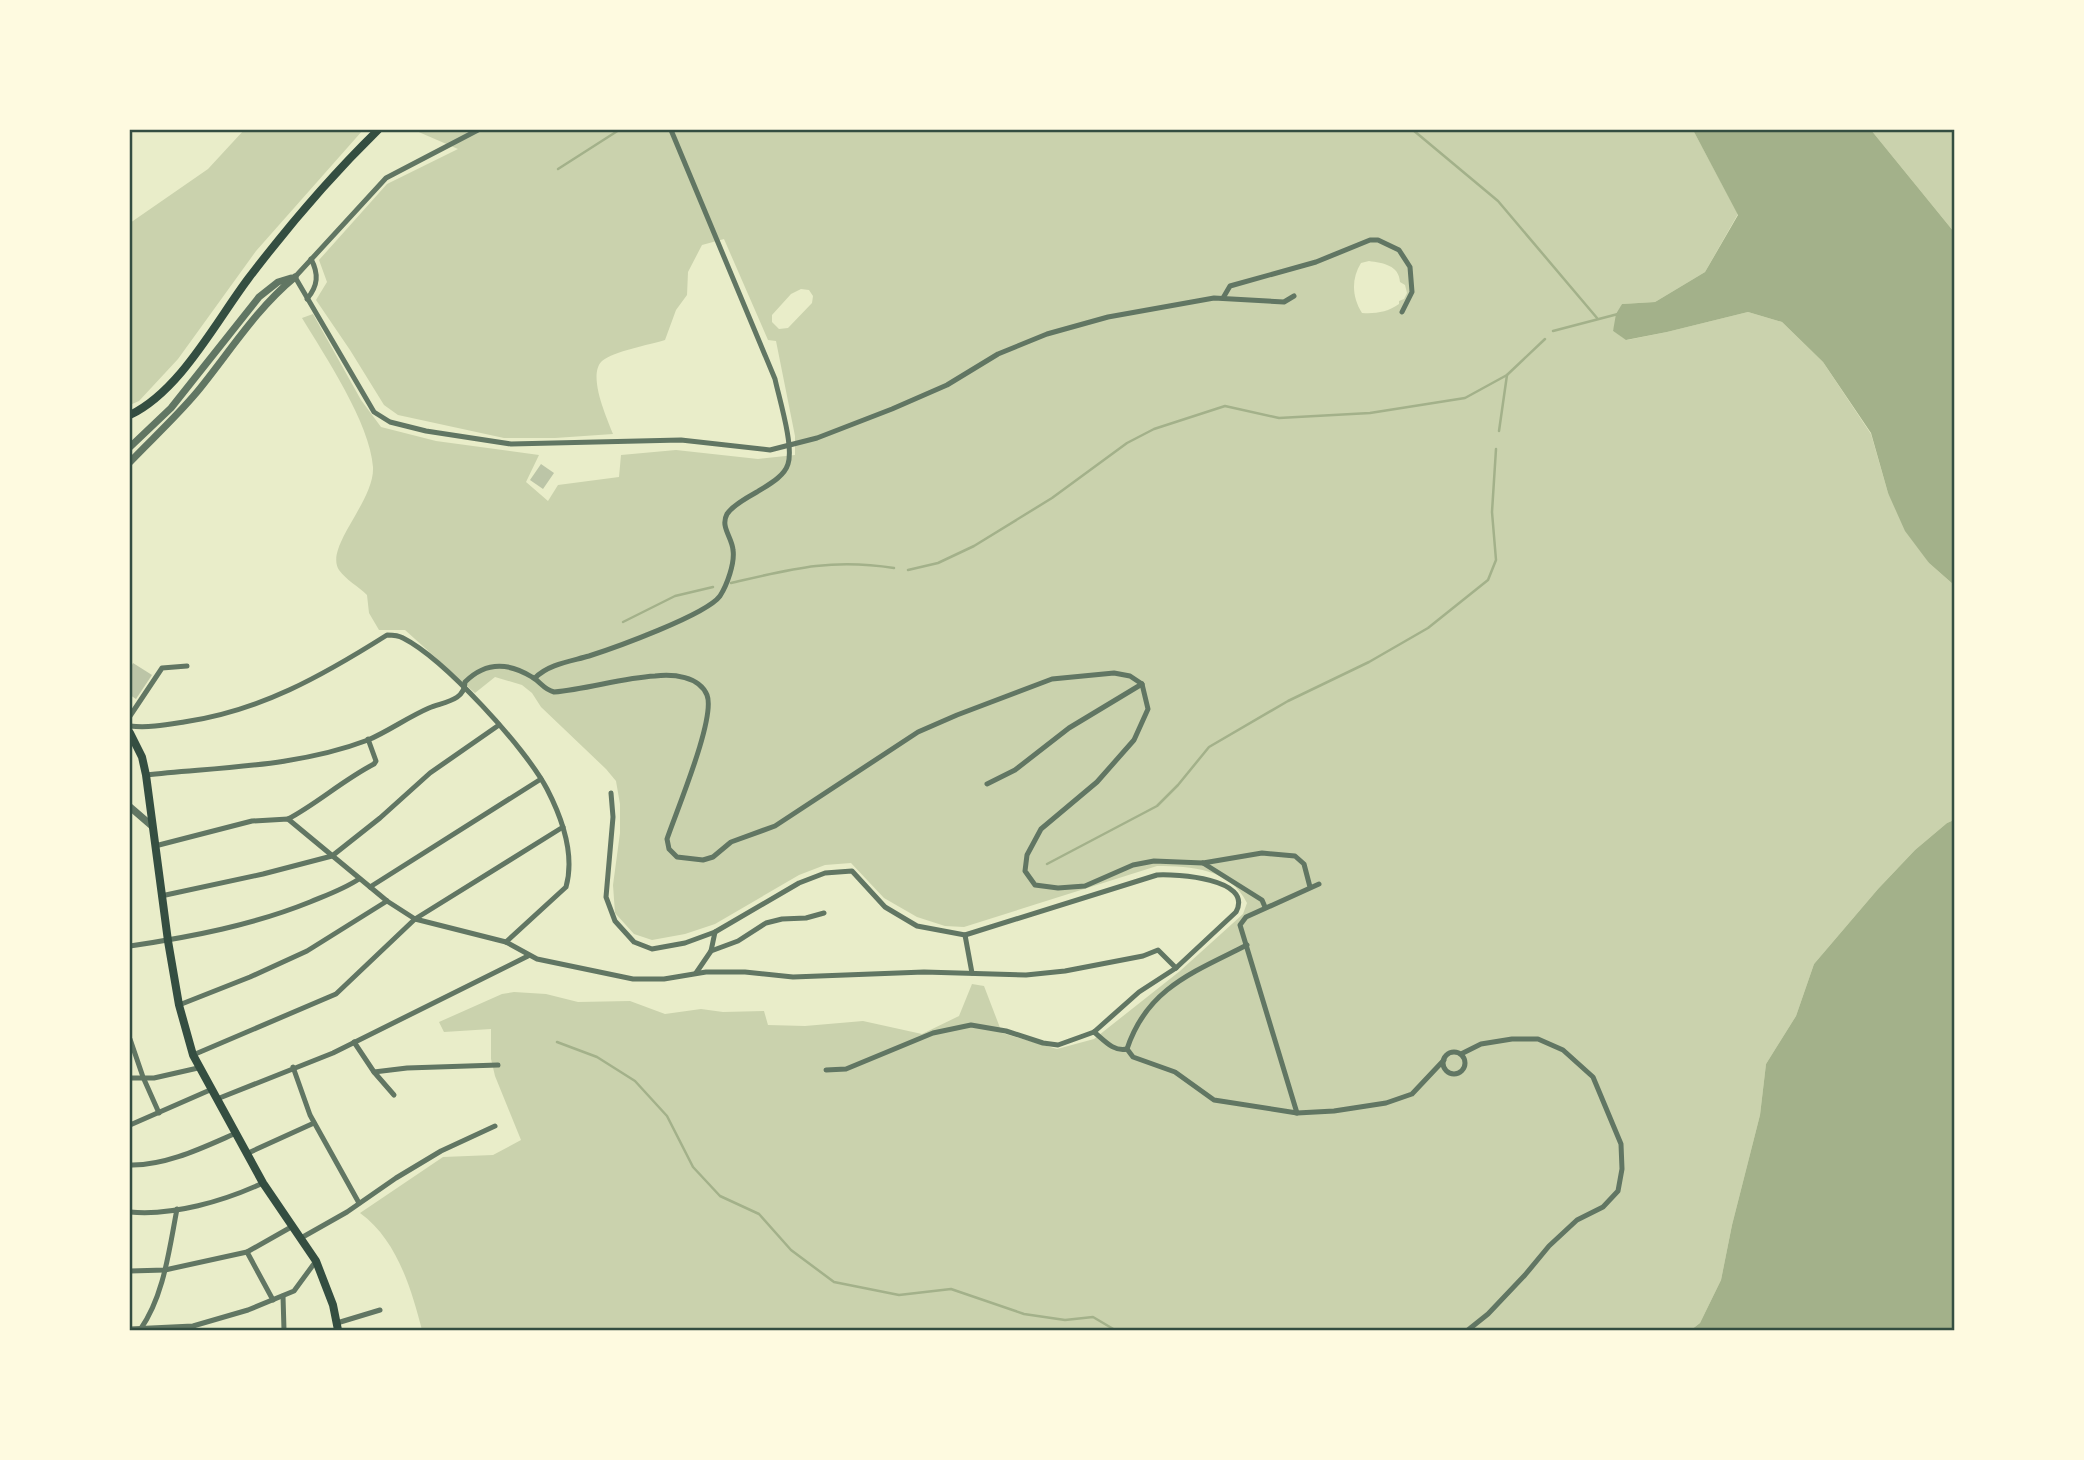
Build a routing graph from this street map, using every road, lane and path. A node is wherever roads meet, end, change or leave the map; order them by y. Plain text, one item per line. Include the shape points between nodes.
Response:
1 (378, 130) edge
2 (478, 130) edge
3 (671, 130) edge
4 (311, 259) junction
5 (295, 277) junction
6 (1294, 296) dead end
7 (1223, 298) junction
8 (307, 299) junction
9 (1402, 312) dead end
10 (130, 415) edge
11 (789, 446) junction
12 (130, 447) edge
13 (130, 462) edge
14 (187, 666) dead end
15 (535, 678) junction
16 (1142, 684) junction
17 (465, 689) junction
18 (130, 716) edge
19 (499, 725) junction
20 (130, 726) edge
21 (130, 733) edge
22 (368, 740) junction
23 (146, 775) junction
24 (541, 779) junction
25 (987, 784) dead end
26 (611, 793) dead end
27 (130, 807) edge
28 (288, 819) junction
29 (152, 826) junction
30 (563, 827) junction
31 (155, 846) junction
32 (332, 856) junction
33 (1203, 863) junction
34 (359, 878) junction
35 (1319, 884) dead end
36 (370, 887) junction
37 (1310, 887) junction
38 (161, 896) junction
39 (387, 901) junction
40 (1265, 907) junction
41 (824, 913) dead end
42 (415, 919) junction
43 (715, 932) junction
44 (965, 936) junction
45 (168, 940) junction
46 (506, 942) junction
47 (1247, 945) junction
48 (130, 946) edge
49 (711, 951) junction
50 (528, 956) junction
51 (1176, 968) junction
52 (696, 973) junction
53 (972, 973) junction
54 (179, 1005) junction
55 (1094, 1032) junction
56 (130, 1039) edge
57 (354, 1042) junction
58 (1127, 1049) junction
59 (1461, 1054) junction
60 (193, 1055) junction
61 (1444, 1060) junction
62 (498, 1065) dead end
63 (293, 1067) junction
64 (198, 1068) junction
65 (826, 1070) dead end
66 (374, 1072) junction
67 (143, 1077) junction
68 (130, 1079) edge
69 (210, 1090) junction
70 (394, 1095) dead end
71 (216, 1100) junction
72 (159, 1113) junction
73 (1297, 1113) junction
74 (314, 1123) junction
75 (130, 1125) edge
76 (495, 1126) dead end
77 (234, 1133) junction
78 (246, 1154) junction
79 (130, 1165) edge
80 (263, 1183) junction
81 (359, 1203) junction
82 (177, 1209) junction
83 (130, 1212) edge
84 (293, 1226) junction
85 (302, 1237) junction
86 (247, 1252) junction
87 (316, 1261) junction
88 (165, 1270) junction
89 (130, 1271) edge
90 (283, 1296) junction
91 (273, 1300) junction
92 (380, 1310) dead end
93 (337, 1327) edge
94 (192, 1328) edge
95 (130, 1329) edge
96 (140, 1330) edge
97 (284, 1331) edge
98 (1468, 1331) edge

1 - 10 main road via 329,178 178,375 155,400
2 - 4 street via 386,177
3 - 11 street via 775,379
4 - 5 street
4 - 8 street via 317,275
5 - 8 street
5 - 12 street via 278,282 259,297 171,408
5 - 13 street via 264,305 189,401
6 - 7 street via 1284,302
7 - 9 street via 1230,286 1316,262 1370,240 1390,244 1406,258 1412,292
7 - 11 street via 1108,317 1048,334 998,354 947,385 892,410
8 - 11 street via 374,412 390,422 511,444 681,440 770,450
11 - 15 street via 789,463 783,472 727,513 724,525 733,550 732,563 720,596 673,624 548,668
14 - 18 street via 162,668
15 - 16 street via 554,692 657,675 701,684 708,697 701,743 667,839 677,856 703,860 738,839 775,827 918,732 957,715 1052,679 1114,673
15 - 17 street via 495,665 471,676
16 - 25 street
16 - 33 street via 1148,709 1134,740 1097,782 1041,830 1027,855 1026,871 1035,885 1058,888 1084,886 1154,861
17 - 19 street
17 - 20 street via 418,647 400,636 387,635 292,691 219,717 147,728
17 - 22 street via 460,696
19 - 24 street
19 - 32 street via 430,773
21 - 23 main road
22 - 23 street via 292,761
22 - 28 street via 374,764
23 - 29 main road
24 - 30 street
24 - 36 street
26 - 43 street via 606,897 615,921 634,942 652,948
27 - 29 street
28 - 31 street via 252,821
28 - 32 street
29 - 31 main road
30 - 42 street
30 - 46 street via 569,857 566,887
31 - 38 main road
32 - 34 street
32 - 38 street
33 - 37 street via 1262,853 1295,856 1308,871
33 - 40 street via 1262,900
34 - 36 street
34 - 45 street via 348,887 271,917
35 - 37 street
36 - 39 street
37 - 40 street
38 - 45 main road
39 - 42 street
39 - 54 street via 307,951
40 - 47 street via 1242,919
41 - 49 street via 766,923 738,942
42 - 46 street
42 - 60 street via 336,994
43 - 44 street via 799,883 825,873 852,871 885,907 917,926
43 - 49 street
44 - 51 street via 1157,875 1184,874 1216,881 1229,889 1239,906
44 - 53 street
45 - 48 street
45 - 54 main road
46 - 50 street
47 - 58 street via 1178,981 1149,1006
47 - 73 street
49 - 52 street
50 - 52 street via 634,979
50 - 57 street
51 - 53 street via 1158,950 1065,971
51 - 55 street via 1139,992
52 - 53 street via 793,977
54 - 60 main road
55 - 58 street via 1113,1048
55 - 65 street via 1058,1045 971,1025 933,1033 846,1069
56 - 67 street
57 - 63 street
57 - 66 street
58 - 73 street via 1133,1057 1175,1072 1214,1100
59 - 61 street via 1451,1053
59 - 61 street via 1465,1065 1458,1073 1445,1070
59 - 98 street via 1481,1044 1512,1039 1538,1039 1563,1049 1593,1077 1621,1144 1622,1169 1618,1191 1603,1207 1577,1220
60 - 64 main road
61 - 73 street via 1412,1094 1386,1103
62 - 66 street
63 - 71 street
63 - 74 street
64 - 67 street
64 - 69 main road
66 - 70 street
67 - 68 street
67 - 72 street
69 - 71 main road
69 - 72 street
71 - 77 main road
72 - 75 street
74 - 78 street
74 - 81 street
76 - 81 street via 441,1152
77 - 78 main road
77 - 79 street via 195,1151
78 - 80 main road
80 - 82 street via 240,1194
80 - 84 main road
81 - 85 street
82 - 83 street
82 - 88 street
84 - 85 main road
84 - 86 street
85 - 87 main road
86 - 88 street
86 - 91 street
87 - 90 street via 294,1291
87 - 93 main road
88 - 89 street
88 - 96 street via 151,1315
90 - 91 street
90 - 97 street
91 - 94 street
92 - 93 street
94 - 96 street
95 - 96 street

